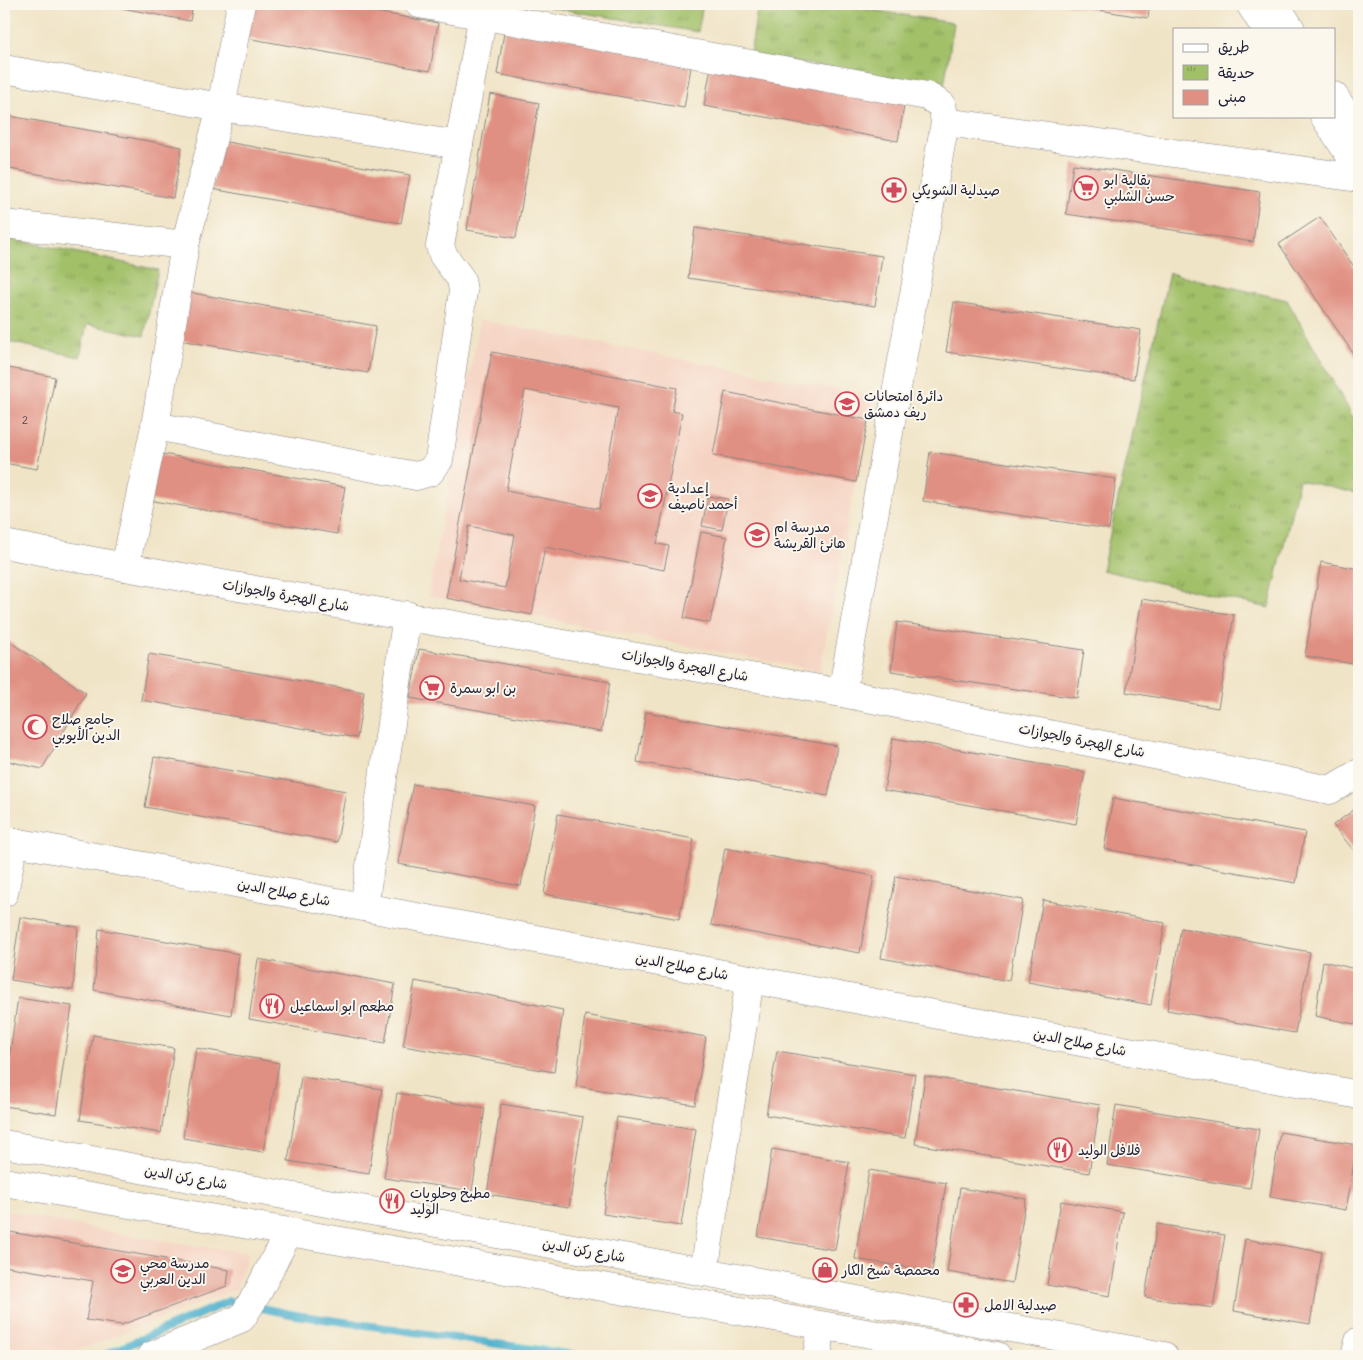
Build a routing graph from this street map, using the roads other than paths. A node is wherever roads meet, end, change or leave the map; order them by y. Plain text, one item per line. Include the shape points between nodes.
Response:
1 (241, 4) edge
2 (419, 4) edge
3 (1250, 4) edge
4 (1275, 4) edge
5 (484, 10) edge
6 (1265, 28) edge
7 (1290, 28) edge
8 (4, 68) edge
9 (1336, 99) edge
10 (221, 107) junction
11 (1325, 118) edge
12 (945, 122) junction
13 (1359, 133) edge
14 (459, 146) junction
15 (1359, 169) edge
16 (1359, 178) edge
17 (4, 224) edge
18 (185, 245) junction
19 (155, 426) junction
20 (4, 544) edge
21 (125, 567) junction
22 (406, 615) junction
23 (842, 692) junction
24 (1359, 773) edge
25 (9, 841) edge
26 (4, 893) edge
27 (364, 907) junction
28 (750, 979) junction
29 (1359, 1095) edge
30 (4, 1144) edge
31 (4, 1182) edge
32 (288, 1233) junction
33 (704, 1272) junction
34 (822, 1326) junction
35 (1359, 1341) edge
36 (151, 1356) edge
37 (817, 1356) edge
38 (997, 1356) edge
39 (1164, 1356) edge
40 (1355, 1356) edge

1 - 10 street
2 - 5 street
3 - 6 street
4 - 7 street
5 - 12 street via 928,96 942,105
5 - 14 street
8 - 10 street
9 - 13 street
10 - 14 street
10 - 18 street
11 - 15 street
12 - 16 street
12 - 23 street
14 - 19 street via 440,246 461,278 463,291 439,460 430,472 416,476
17 - 18 street
18 - 19 street
19 - 21 street
20 - 21 street, شارع الهجرة والجوازات
21 - 22 street, شارع الهجرة والجوازات
22 - 23 street, شارع الهجرة والجوازات
22 - 27 street
23 - 24 street, شارع الهجرة والجوازات via 1330,790
25 - 26 street
25 - 27 street, شارع صلاح الدين
27 - 28 street, شارع صلاح الدين
28 - 29 street, شارع صلاح الدين
28 - 33 street
30 - 33 street, شارع ركن الدين
31 - 32 street
32 - 34 street
32 - 36 street via 242,1318
33 - 39 street, شارع ركن الدين
34 - 37 street
34 - 38 street
35 - 40 street

